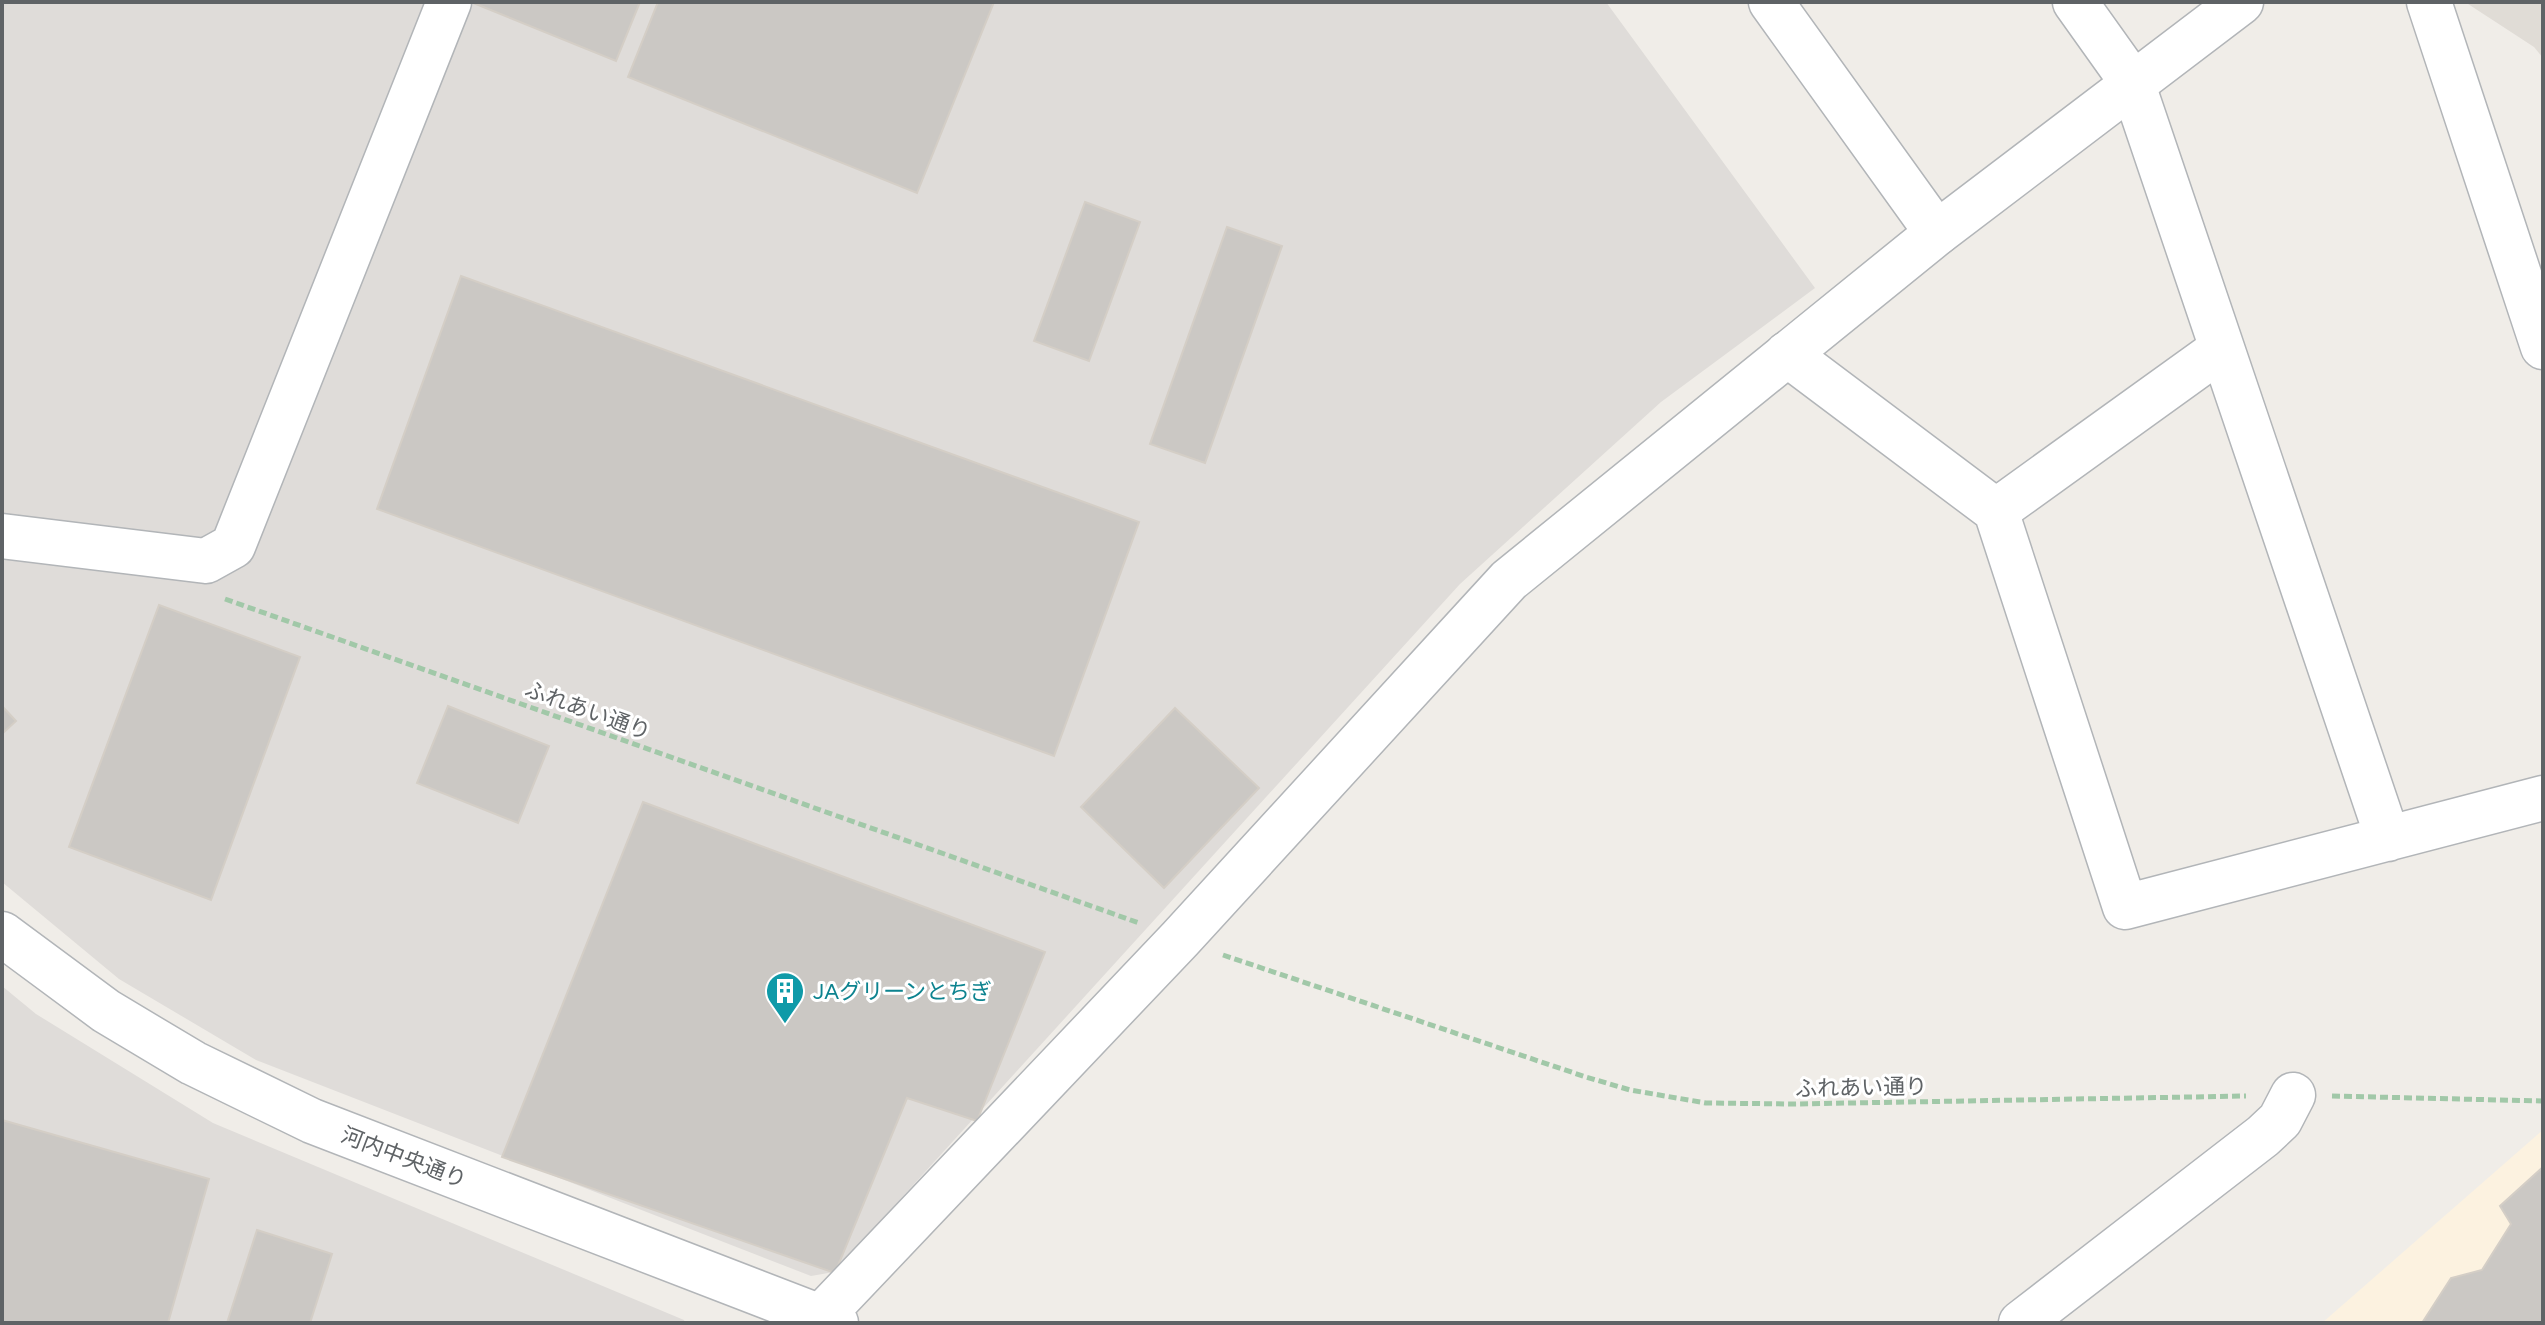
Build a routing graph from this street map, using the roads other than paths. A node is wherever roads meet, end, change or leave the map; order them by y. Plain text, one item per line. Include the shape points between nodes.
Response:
1 (449, 2) edge
2 (1771, 2) edge
3 (2075, 2) edge
4 (2241, 2) edge
5 (2429, 2) edge
6 (2132, 82) junction
7 (1937, 233) junction
8 (2543, 347) edge
9 (2221, 349) junction
10 (1787, 354) junction
11 (1996, 511) junction
12 (2, 536) edge
13 (2543, 798) edge
14 (2388, 839) junction
15 (2, 934) edge
16 (2293, 1095) road end
17 (824, 1321) edge
18 (2021, 1323) edge

1 - 12 street via 233,546 206,561
2 - 7 street
3 - 6 street
4 - 6 street
5 - 8 street
6 - 7 street
6 - 9 street
7 - 10 street
9 - 11 street
9 - 14 street
10 - 11 street
10 - 17 street via 1509,580
11 - 14 street via 2125,907
13 - 14 street
15 - 17 street, 河内中央通り via 118,1019 193,1063 312,1121
16 - 18 street via 2280,1120 2263,1136

